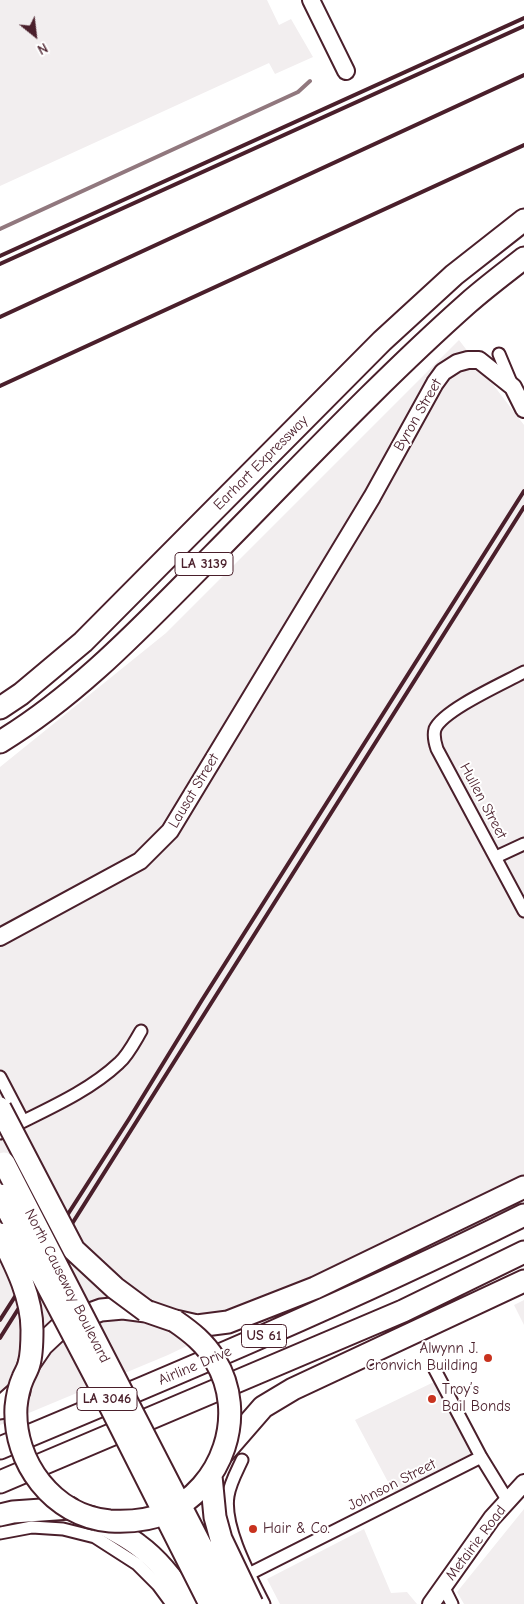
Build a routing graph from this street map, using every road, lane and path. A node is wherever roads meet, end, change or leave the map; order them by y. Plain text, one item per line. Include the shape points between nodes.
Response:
1 (311, 0) edge
2 (346, 71) dead end
3 (524, 220) edge
4 (524, 258) edge
5 (499, 354) dead end
6 (513, 388) junction
7 (524, 409) edge
8 (292, 629) joint
9 (524, 672) edge
10 (0, 708) edge
11 (0, 742) edge
12 (524, 844) edge
13 (496, 857) junction
14 (524, 911) edge
15 (0, 937) edge
16 (141, 1031) dead end
17 (0, 1077) edge
18 (0, 1108) edge
19 (22, 1121) junction
20 (0, 1133) edge
21 (0, 1156) edge
22 (524, 1187) edge
23 (0, 1195) edge
24 (524, 1215) edge
25 (0, 1234) edge
26 (524, 1252) edge
27 (524, 1281) edge
28 (146, 1311) junction
29 (174, 1321) junction
30 (29, 1364) junction
31 (434, 1368) dead end
32 (19, 1391) junction
33 (0, 1408) edge
34 (0, 1448) edge
35 (232, 1457) junction
36 (481, 1457) junction
37 (211, 1476) junction
38 (0, 1482) edge
39 (524, 1484) edge
40 (508, 1501) junction
41 (79, 1512) junction
42 (0, 1515) edge
43 (0, 1533) edge
44 (249, 1573) junction
45 (443, 1586) junction
46 (172, 1604) edge
47 (190, 1604) edge
48 (210, 1604) edge
49 (231, 1604) edge
50 (252, 1604) edge
51 (264, 1604) edge
52 (431, 1604) edge
53 (452, 1604) edge

1 - 2 street
3 - 10 highway, Earhart Expressway / LA 3139 via 454,275 382,342 84,642
4 - 11 highway, Earhart Expressway / LA 3139 via 469,302 395,371 139,630 46,712
5 - 6 street
6 - 7 street
6 - 8 street, Byron Street via 479,360 457,363 443,372
8 - 15 street, Lausat Street via 170,831 140,861
9 - 13 street, Hullen Street via 457,708 441,720 435,730 434,740 438,749
12 - 13 street
13 - 14 street, Hullen Street
16 - 19 street via 120,1062 101,1077 66,1100
17 - 19 street
18 - 28 highway, bridge via 74,1250
19 - 20 street
21 - 49 highway, North Causeway Boulevard, bridge
22 - 29 highway via 314,1288 228,1322 197,1326
23 - 48 highway, North Causeway Boulevard / LA 3046, bridge
24 - 34 highway, Airline Drive / US 61 via 242,1347
25 - 30 highway, bridge via 18,1270 30,1310
26 - 38 highway, Airline Drive / US 61 via 404,1311
27 - 35 highway via 293,1389 263,1407
28 - 29 highway
28 - 30 highway, bridge via 124,1308 101,1310 79,1318 59,1329
29 - 35 highway, bridge via 204,1345 224,1378 229,1396 228,1435
30 - 32 highway, bridge
31 - 36 street
32 - 33 highway
32 - 41 highway, bridge via 16,1421 28,1465 46,1490
35 - 37 highway, bridge
35 - 44 street via 232,1481 227,1496 229,1519
36 - 40 street
36 - 44 street, Johnson Street
37 - 41 highway, bridge via 183,1503 147,1519 107,1521
37 - 50 highway, bridge via 220,1539
39 - 40 street, Metairie Road
40 - 45 street, Metairie Road
41 - 42 highway via 13,1512
41 - 47 highway, bridge via 137,1544 174,1580
43 - 46 street via 32,1527 63,1529 95,1537 137,1564
44 - 47 street, Johnson Street
44 - 51 street
45 - 52 street, Metairie Road
45 - 53 street

